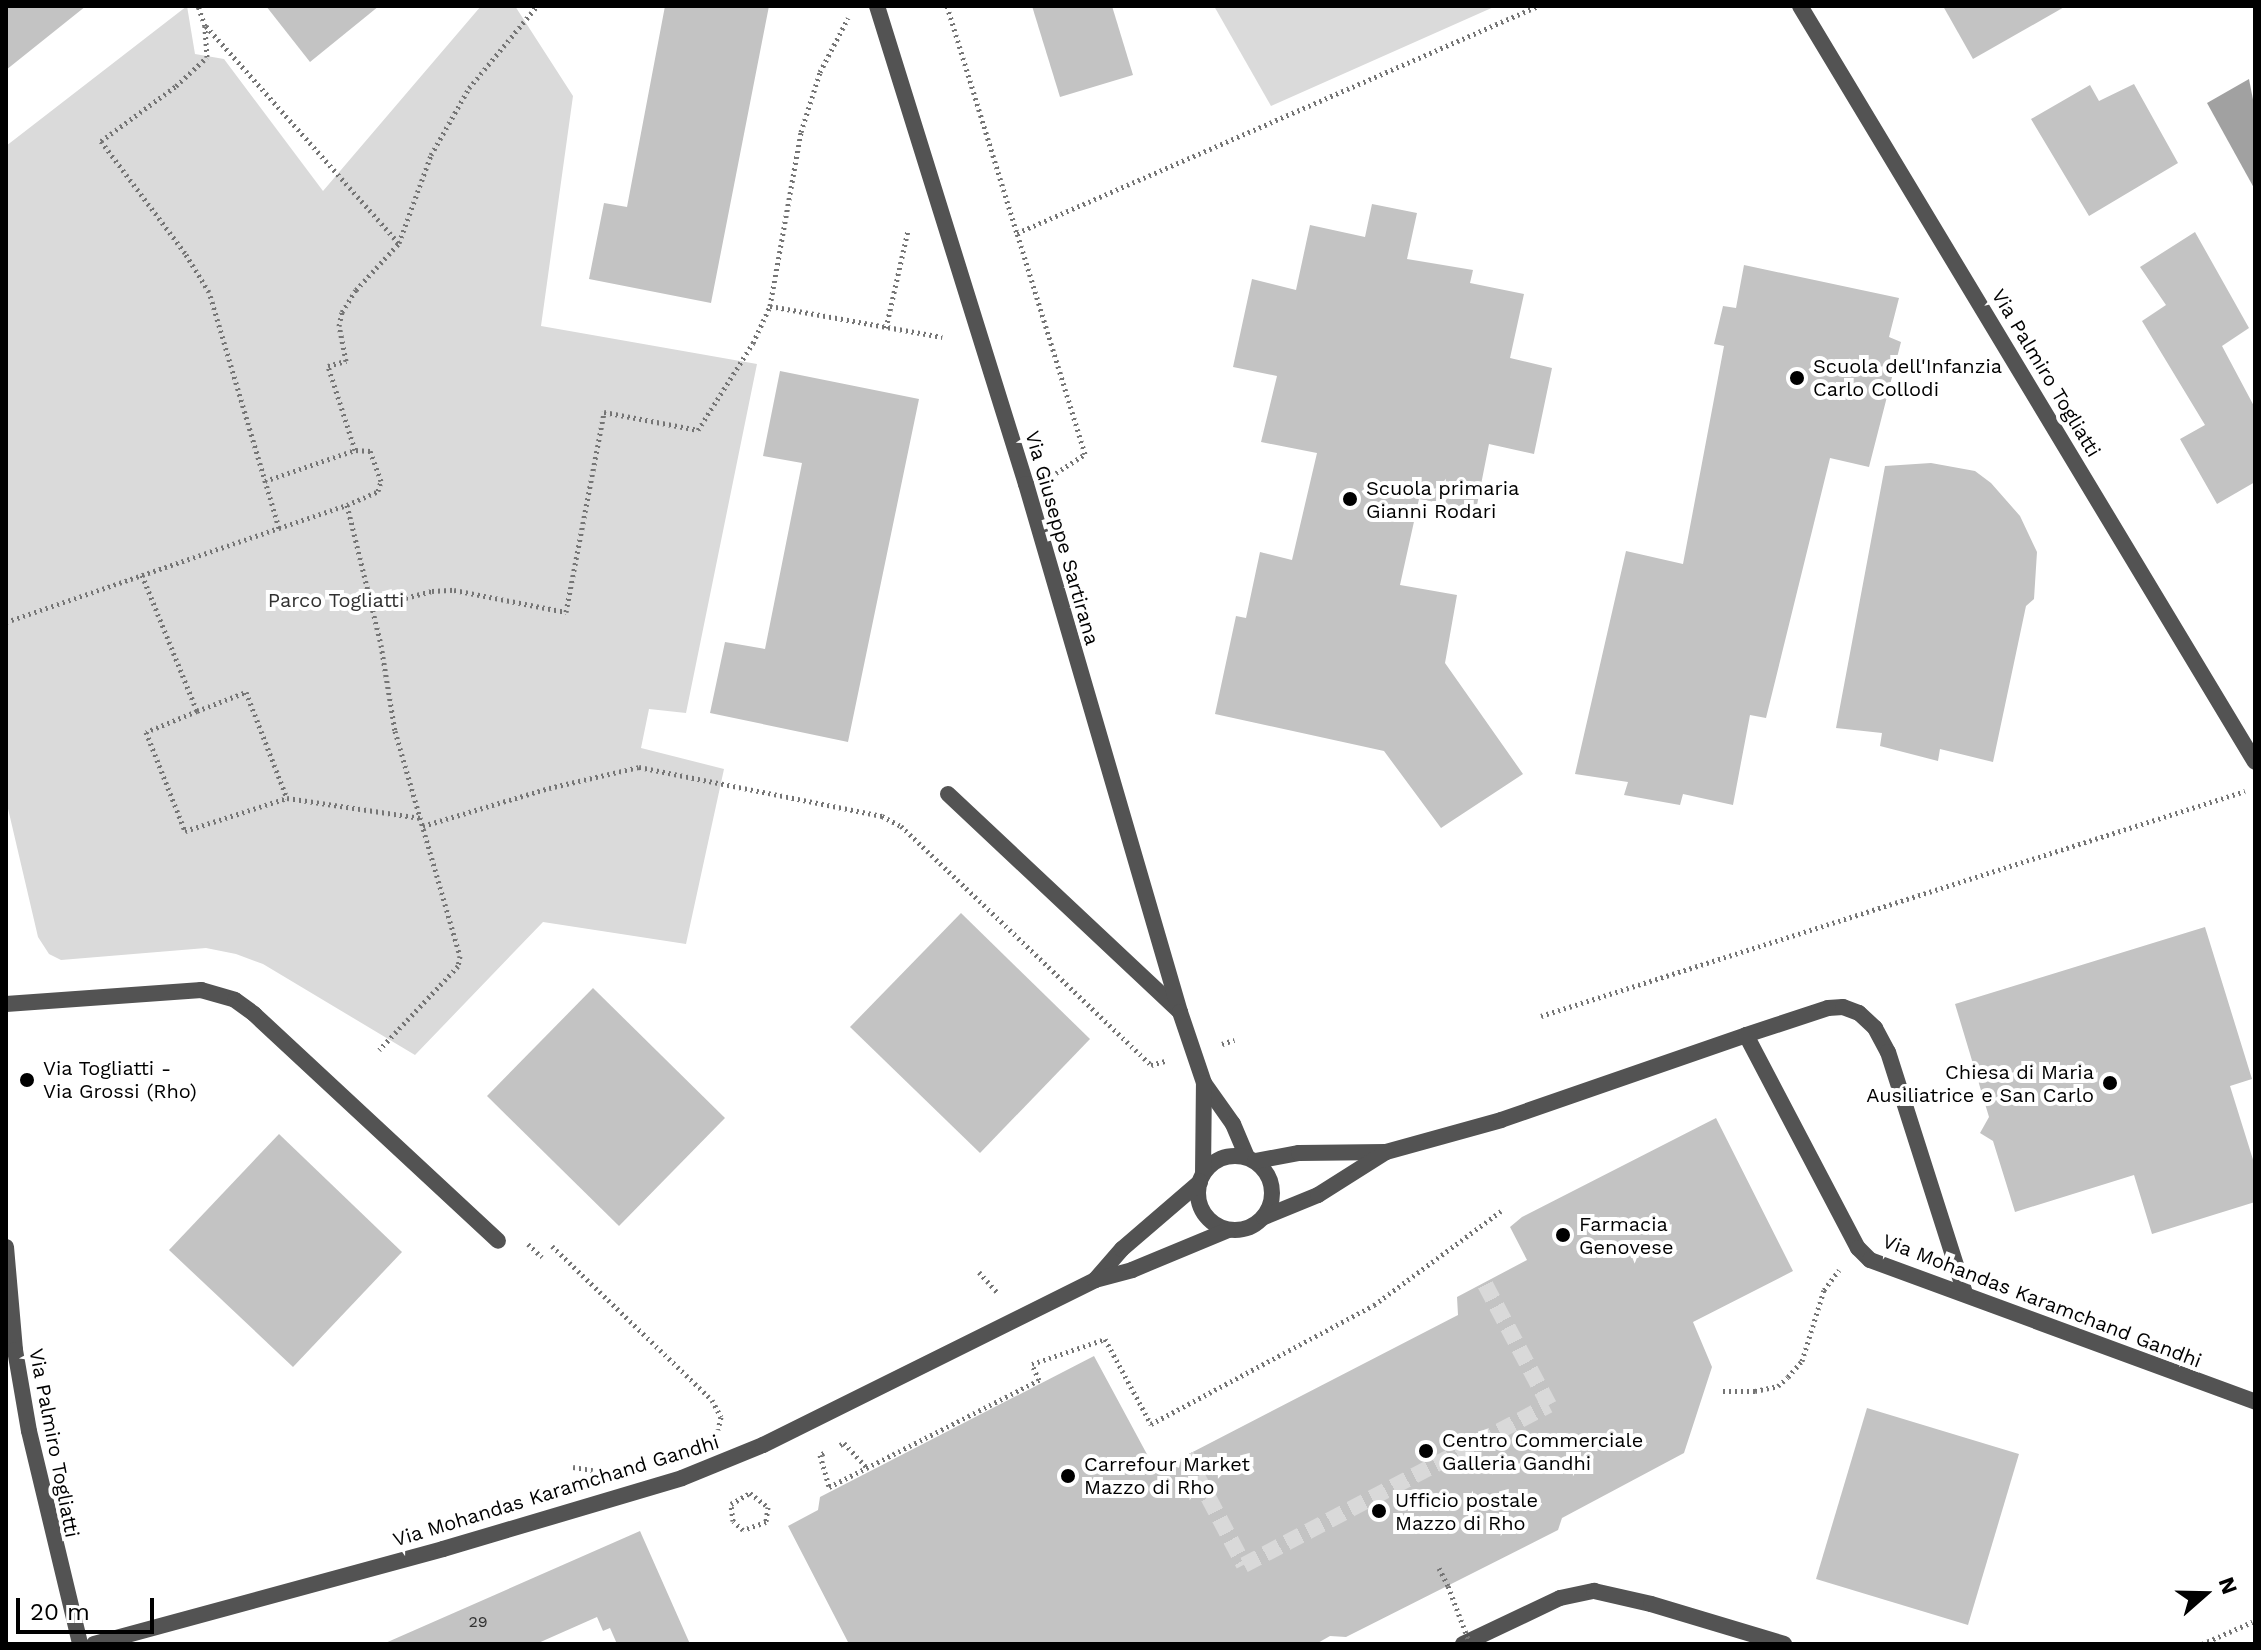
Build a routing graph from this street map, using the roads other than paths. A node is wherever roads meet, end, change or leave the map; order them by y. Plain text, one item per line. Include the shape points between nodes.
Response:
1 (877, 6) edge
2 (1800, 6) edge
3 (2253, 753) edge
4 (948, 794) dead end
5 (6, 1004) edge
6 (1180, 1012) junction
7 (1746, 1035) junction
8 (1204, 1083) junction
9 (1386, 1152) junction
10 (1251, 1159) junction
11 (1202, 1178) junction
12 (1264, 1217) junction
13 (1228, 1230) junction
14 (498, 1241) dead end
15 (6, 1247) edge
16 (1095, 1280) junction
17 (1965, 1294) junction
18 (2255, 1402) edge
19 (80, 1644) edge
20 (94, 1644) edge
21 (1463, 1644) edge
22 (1784, 1644) edge

1 - 6 street, Via Giuseppe Sartirana via 1026,484
2 - 3 street, Via Palmiro Togliatti
4 - 6 street
5 - 14 street via 201,990 235,1000
6 - 8 street, Via Giuseppe Sartirana
7 - 9 street via 1501,1120
7 - 17 street, Via Mohandas Karamchand Gandhi via 1858,1248 1870,1260
7 - 17 street via 1843,1007 1875,1028 1888,1052
8 - 10 street, Via Giuseppe Sartirana
8 - 11 street, Via Giuseppe Sartirana
9 - 10 street
9 - 12 street via 1318,1195
10 - 11 street via 1223,1158
10 - 12 street via 1271,1181 1273,1194
11 - 13 street via 1200,1206
11 - 16 street, Via Mohandas Karamchand Gandhi
12 - 13 street via 1248,1229
13 - 16 street, Via Mohandas Karamchand Gandhi
15 - 19 street, Via Palmiro Togliatti via 29,1431
16 - 20 street, Via Mohandas Karamchand Gandhi via 763,1445 682,1478
17 - 18 street, Via Mohandas Karamchand Gandhi
21 - 22 street via 1549,1603 1594,1591

